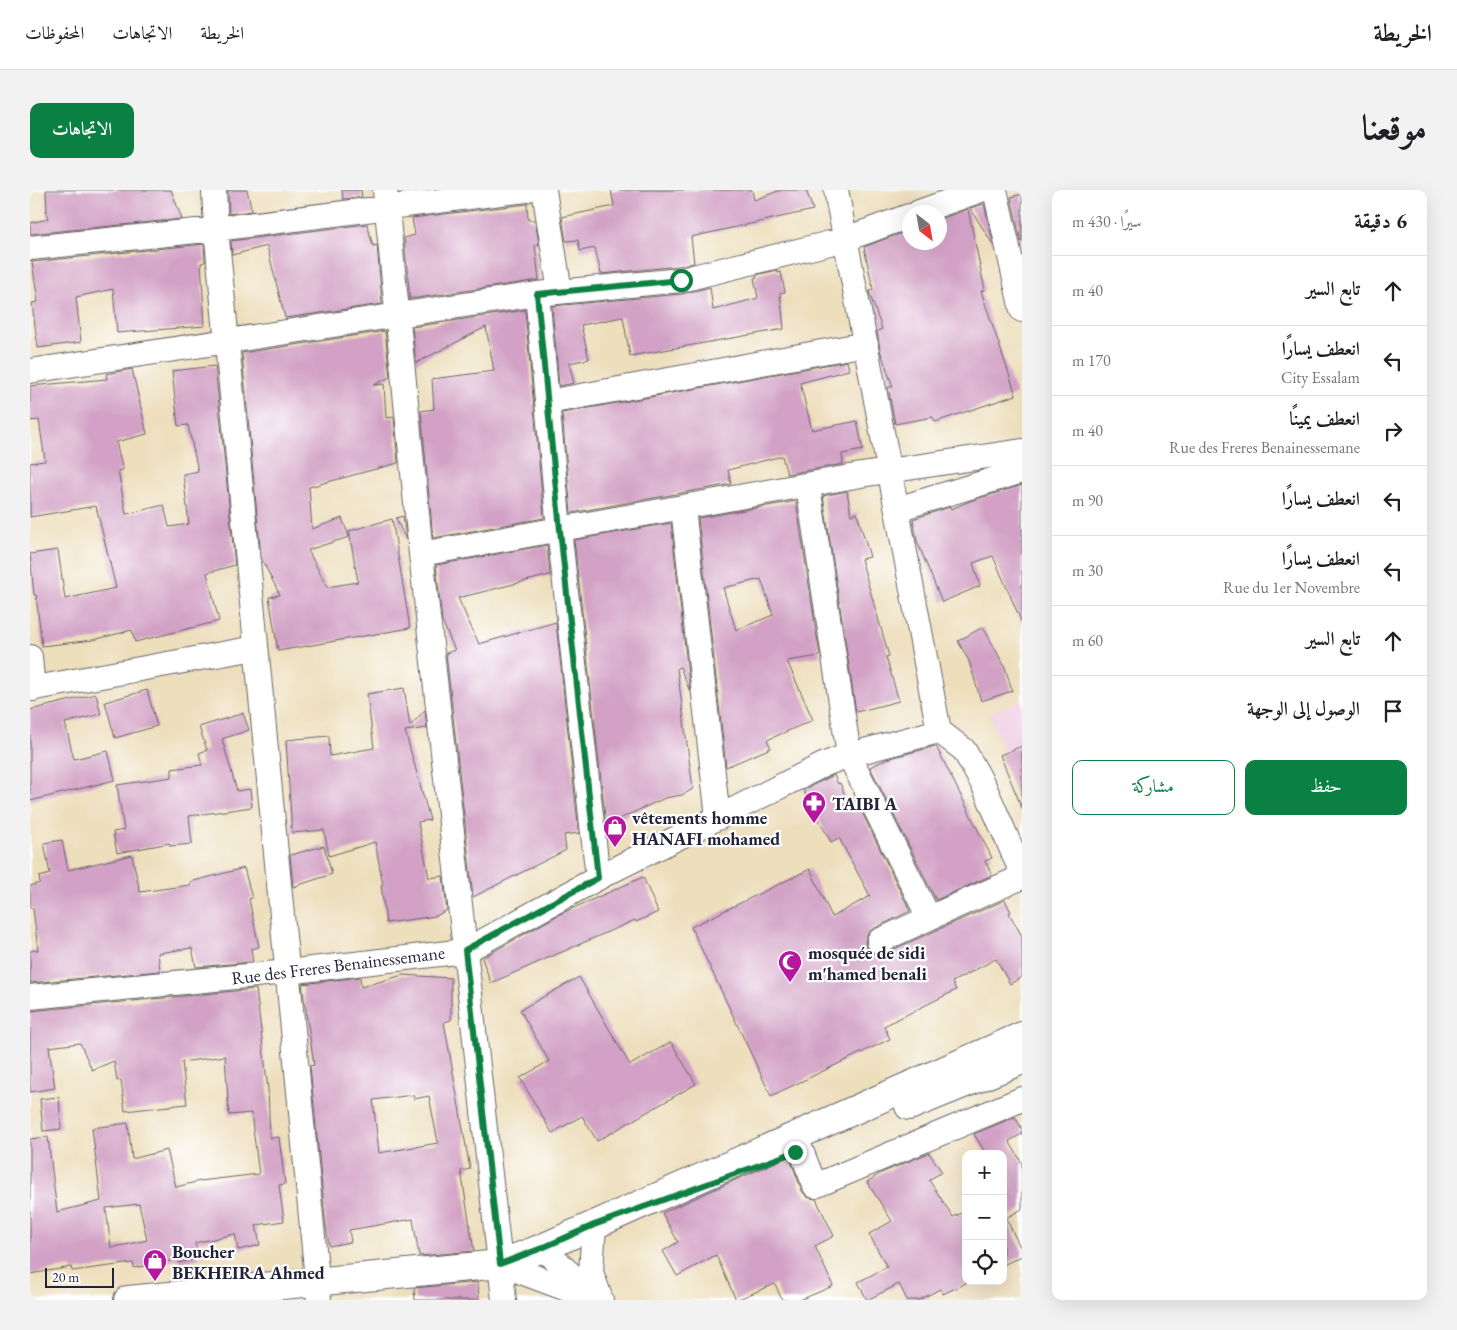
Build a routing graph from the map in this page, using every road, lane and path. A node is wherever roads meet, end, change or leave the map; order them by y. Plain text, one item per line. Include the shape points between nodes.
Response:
1 (214, 190) edge
2 (526, 190) edge
3 (544, 190) edge
4 (836, 190) edge
5 (982, 190) edge
6 (995, 190) edge
7 (386, 198) edge
8 (939, 205) edge
9 (902, 219) edge
10 (216, 229) junction
11 (846, 239) junction
12 (30, 248) edge
13 (560, 292) junction
14 (537, 294) junction
15 (1022, 310) edge
16 (398, 314) junction
17 (226, 340) junction
18 (866, 344) junction
19 (30, 371) edge
20 (548, 402) junction
21 (1022, 451) edge
22 (890, 471) junction
23 (1022, 471) edge
24 (808, 486) junction
25 (683, 508) junction
26 (897, 509) junction
27 (560, 530) junction
28 (421, 554) junction
29 (256, 648) junction
30 (30, 657) edge
31 (32, 689) edge
32 (939, 731) junction
33 (849, 755) junction
34 (718, 818) junction
35 (1022, 873) edge
36 (1022, 877) edge
37 (598, 878) junction
38 (929, 918) junction
39 (880, 941) dead end
40 (465, 950) junction
41 (287, 972) junction
42 (30, 997) edge
43 (1022, 1036) edge
44 (1022, 1060) edge
45 (1022, 1084) edge
46 (1022, 1099) edge
47 (805, 1162) junction
48 (594, 1225) junction
49 (542, 1248) junction
50 (500, 1264) junction
51 (317, 1290) edge
52 (128, 1300) edge
53 (504, 1300) edge
54 (599, 1300) edge

1 - 10 street
2 - 7 street
3 - 13 street
4 - 11 street
5 - 8 street
6 - 15 street
7 - 10 street
7 - 16 street
9 - 11 street
10 - 12 street
10 - 17 street
11 - 13 street via 681,280
11 - 18 street
13 - 14 street
14 - 16 street
14 - 20 street
16 - 17 street
16 - 28 street
17 - 19 street
17 - 29 street
18 - 20 street
18 - 22 street
20 - 27 street
21 - 22 street
22 - 24 street
22 - 26 street
23 - 26 street
24 - 25 street
24 - 33 street
25 - 27 street
25 - 34 street
26 - 32 street
27 - 28 street
27 - 37 street
28 - 40 street
29 - 31 street
29 - 41 street
30 - 31 street
32 - 33 street, Rue des Freres Benainessemane
32 - 35 street via 964,750 984,786
33 - 34 street, Rue des Freres Benainessemane via 824,764
33 - 38 street
34 - 37 street, Rue des Freres Benainessemane
36 - 38 street
37 - 40 street, Rue des Freres Benainessemane
38 - 39 street
40 - 41 street, Rue des Freres Benainessemane
40 - 50 street
41 - 42 street, Rue des Freres Benainessemane
41 - 51 street
43 - 48 main road
44 - 47 main road
45 - 47 street
46 - 47 street via 815,1186
47 - 48 main road
48 - 49 main road
48 - 54 street via 591,1272
49 - 50 main road
49 - 54 street
50 - 51 main road
50 - 53 street
50 - 54 street
51 - 52 main road

